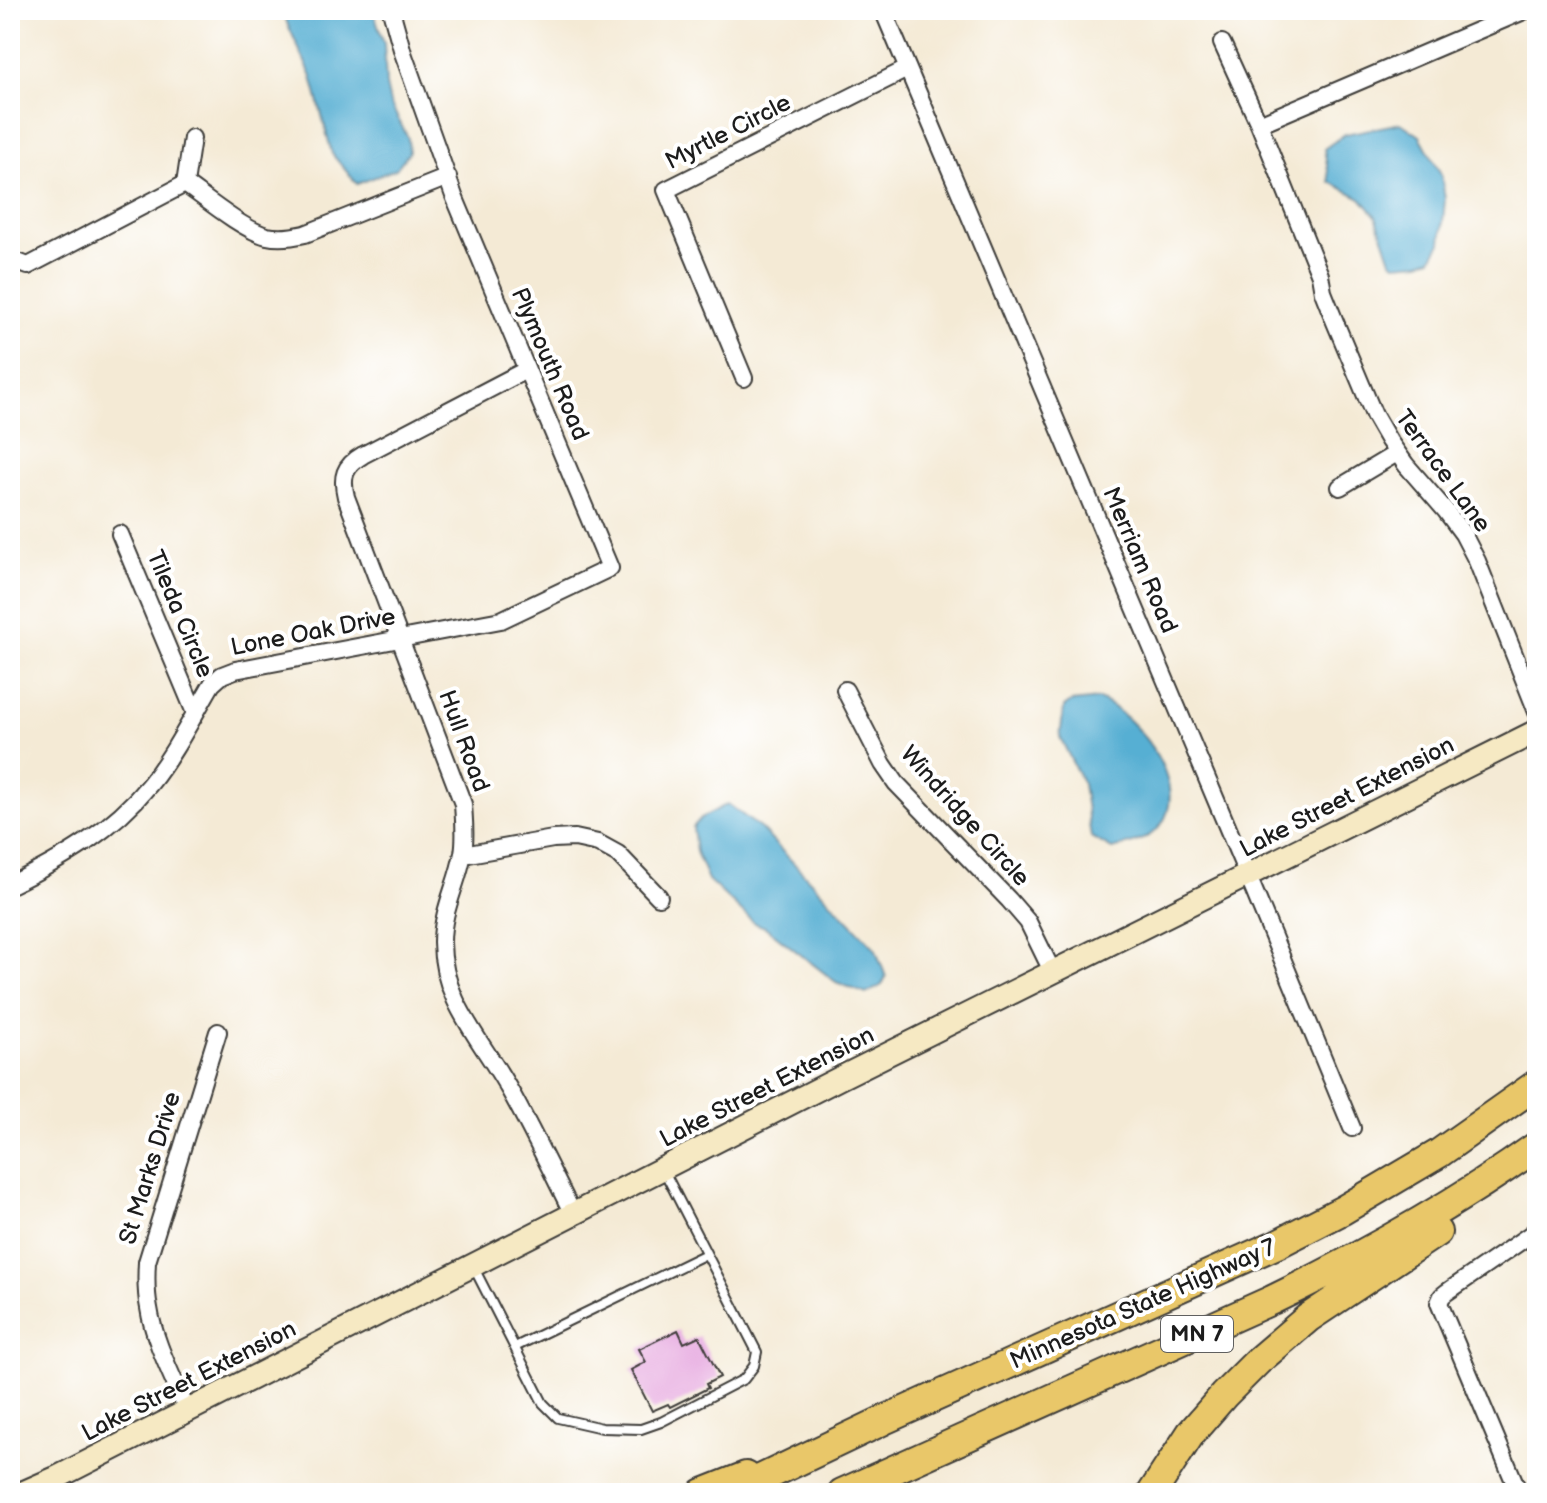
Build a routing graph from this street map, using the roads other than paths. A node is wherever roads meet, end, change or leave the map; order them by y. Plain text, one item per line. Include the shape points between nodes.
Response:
1 (391, 10) edge
2 (883, 10) edge
3 (1526, 10) edge
4 (1222, 43) dead end
5 (907, 69) junction
6 (1259, 124) junction
7 (192, 138) dead end
8 (448, 177) junction
9 (185, 184) junction
10 (10, 259) edge
11 (526, 370) junction
12 (744, 378) dead end
13 (1397, 453) junction
14 (1340, 487) dead end
15 (120, 534) dead end
16 (610, 568) joint
17 (401, 639) junction
18 (845, 690) dead end
19 (1537, 712) edge
20 (195, 713) junction
21 (1537, 731) edge
22 (463, 855) junction
23 (1248, 876) junction
24 (10, 885) edge
25 (659, 897) dead end
26 (1053, 973) junction
27 (218, 1032) dead end
28 (1537, 1084) edge
29 (1352, 1128) dead end
30 (1537, 1146) edge
31 (1537, 1158) edge
32 (662, 1169) junction
33 (573, 1214) junction
34 (1537, 1230) edge
35 (706, 1254) junction
36 (472, 1265) junction
37 (515, 1347) junction
38 (187, 1411) junction
39 (884, 1420) junction
40 (10, 1478) edge
41 (21, 1493) edge
42 (703, 1493) edge
43 (731, 1493) edge
44 (842, 1493) edge
45 (1152, 1493) edge
46 (1519, 1493) edge

1 - 8 street, Plymouth Road
2 - 5 street, Merriam Road
3 - 6 street
4 - 6 street, Terrace Lane
5 - 12 street, Myrtle Circle via 666,190
5 - 23 street, Merriam Road
6 - 13 street, Terrace Lane via 1368,401
7 - 9 street
8 - 9 street via 286,238 250,230
8 - 11 street, Plymouth Road
9 - 10 street via 28,266
11 - 16 street, Plymouth Road
11 - 17 street, Hull Road via 363,455 345,473 346,497
13 - 14 street
13 - 19 street, Terrace Lane via 1463,534
15 - 20 street, Tileda Circle
16 - 17 street, Lone Oak Drive via 501,620
17 - 20 street, Lone Oak Drive via 235,670 212,684
17 - 22 street, Hull Road via 463,804
18 - 26 street, Windridge Circle via 896,783 1028,922
20 - 24 street, Lone Oak Drive via 151,783 126,811 67,856
21 - 23 street, Lake Street Extension
22 - 25 street via 575,838 618,854
22 - 33 street, Hull Road via 445,911 446,972 455,1001 508,1087
23 - 26 street, Lake Street Extension
23 - 29 street, Merriam Road
26 - 32 street, Lake Street Extension
27 - 38 street, St Marks Drive via 147,1262 149,1311
28 - 39 highway, Minnesota State Highway 7 / MN 7 via 1438,1154 1343,1210
30 - 44 highway, Minnesota State Highway 7 / MN 7 via 1424,1221 1328,1273
31 - 45 highway via 1282,1339 1206,1414
32 - 33 street, Lake Street Extension
32 - 35 lane
33 - 36 street, Lake Street Extension
34 - 46 street via 1447,1292 1439,1303
35 - 37 lane
35 - 37 lane via 757,1352 754,1366 744,1379 661,1422 641,1429 602,1428 558,1418 543,1403
36 - 37 lane
36 - 38 street, Lake Street Extension
38 - 41 street, Lake Street Extension
39 - 42 highway
39 - 43 highway, Minnesota State Highway 7 / MN 7
40 - 41 street

